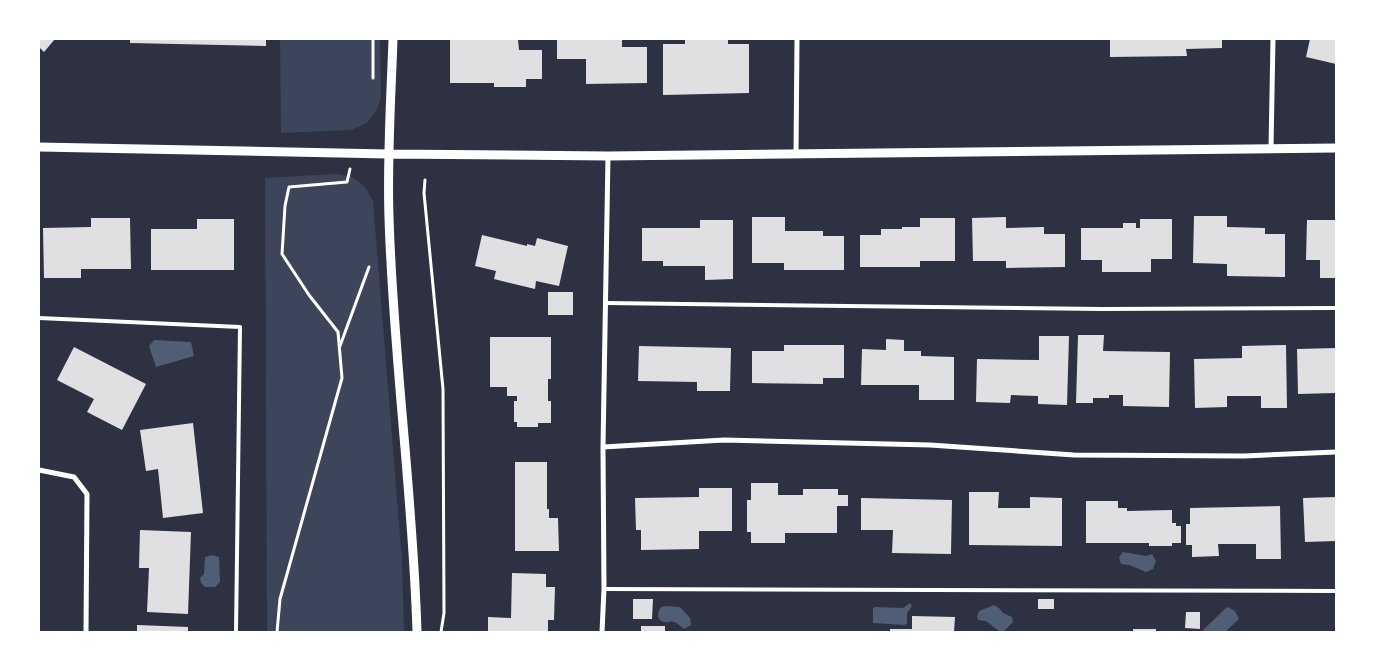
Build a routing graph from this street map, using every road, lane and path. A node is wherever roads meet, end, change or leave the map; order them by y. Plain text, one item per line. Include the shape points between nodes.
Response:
1 (393, 39) edge
2 (797, 39) edge
3 (1273, 39) edge
4 (39, 147) edge
5 (1271, 148) junction
6 (1336, 148) edge
7 (796, 153) junction
8 (388, 154) junction
9 (608, 156) junction
10 (349, 176) dead end
11 (425, 180) dead end
12 (369, 267) dead end
13 (606, 303) junction
14 (1336, 308) edge
15 (39, 318) edge
16 (339, 349) junction
17 (603, 447) junction
18 (1336, 452) edge
19 (39, 470) edge
20 (604, 589) junction
21 (1336, 591) edge
22 (86, 632) edge
23 (236, 632) edge
24 (277, 632) edge
25 (417, 632) edge
26 (441, 632) edge
27 (602, 632) edge

1 - 8 street
2 - 7 street
3 - 5 street
4 - 8 street
5 - 6 street
5 - 7 street
7 - 9 street
8 - 9 street
8 - 25 street via 396,352 415,559
9 - 13 street
10 - 16 path via 347,182 289,187 284,216 282,254 308,295 338,332
11 - 26 path via 443,389 444,612
12 - 16 path
13 - 14 lane
13 - 17 street
15 - 23 lane via 240,327
16 - 24 path via 342,378 280,600
17 - 18 street via 724,440 930,445 1074,455 1244,456
17 - 20 street
19 - 22 street via 74,477 87,494
20 - 21 lane
20 - 27 street

